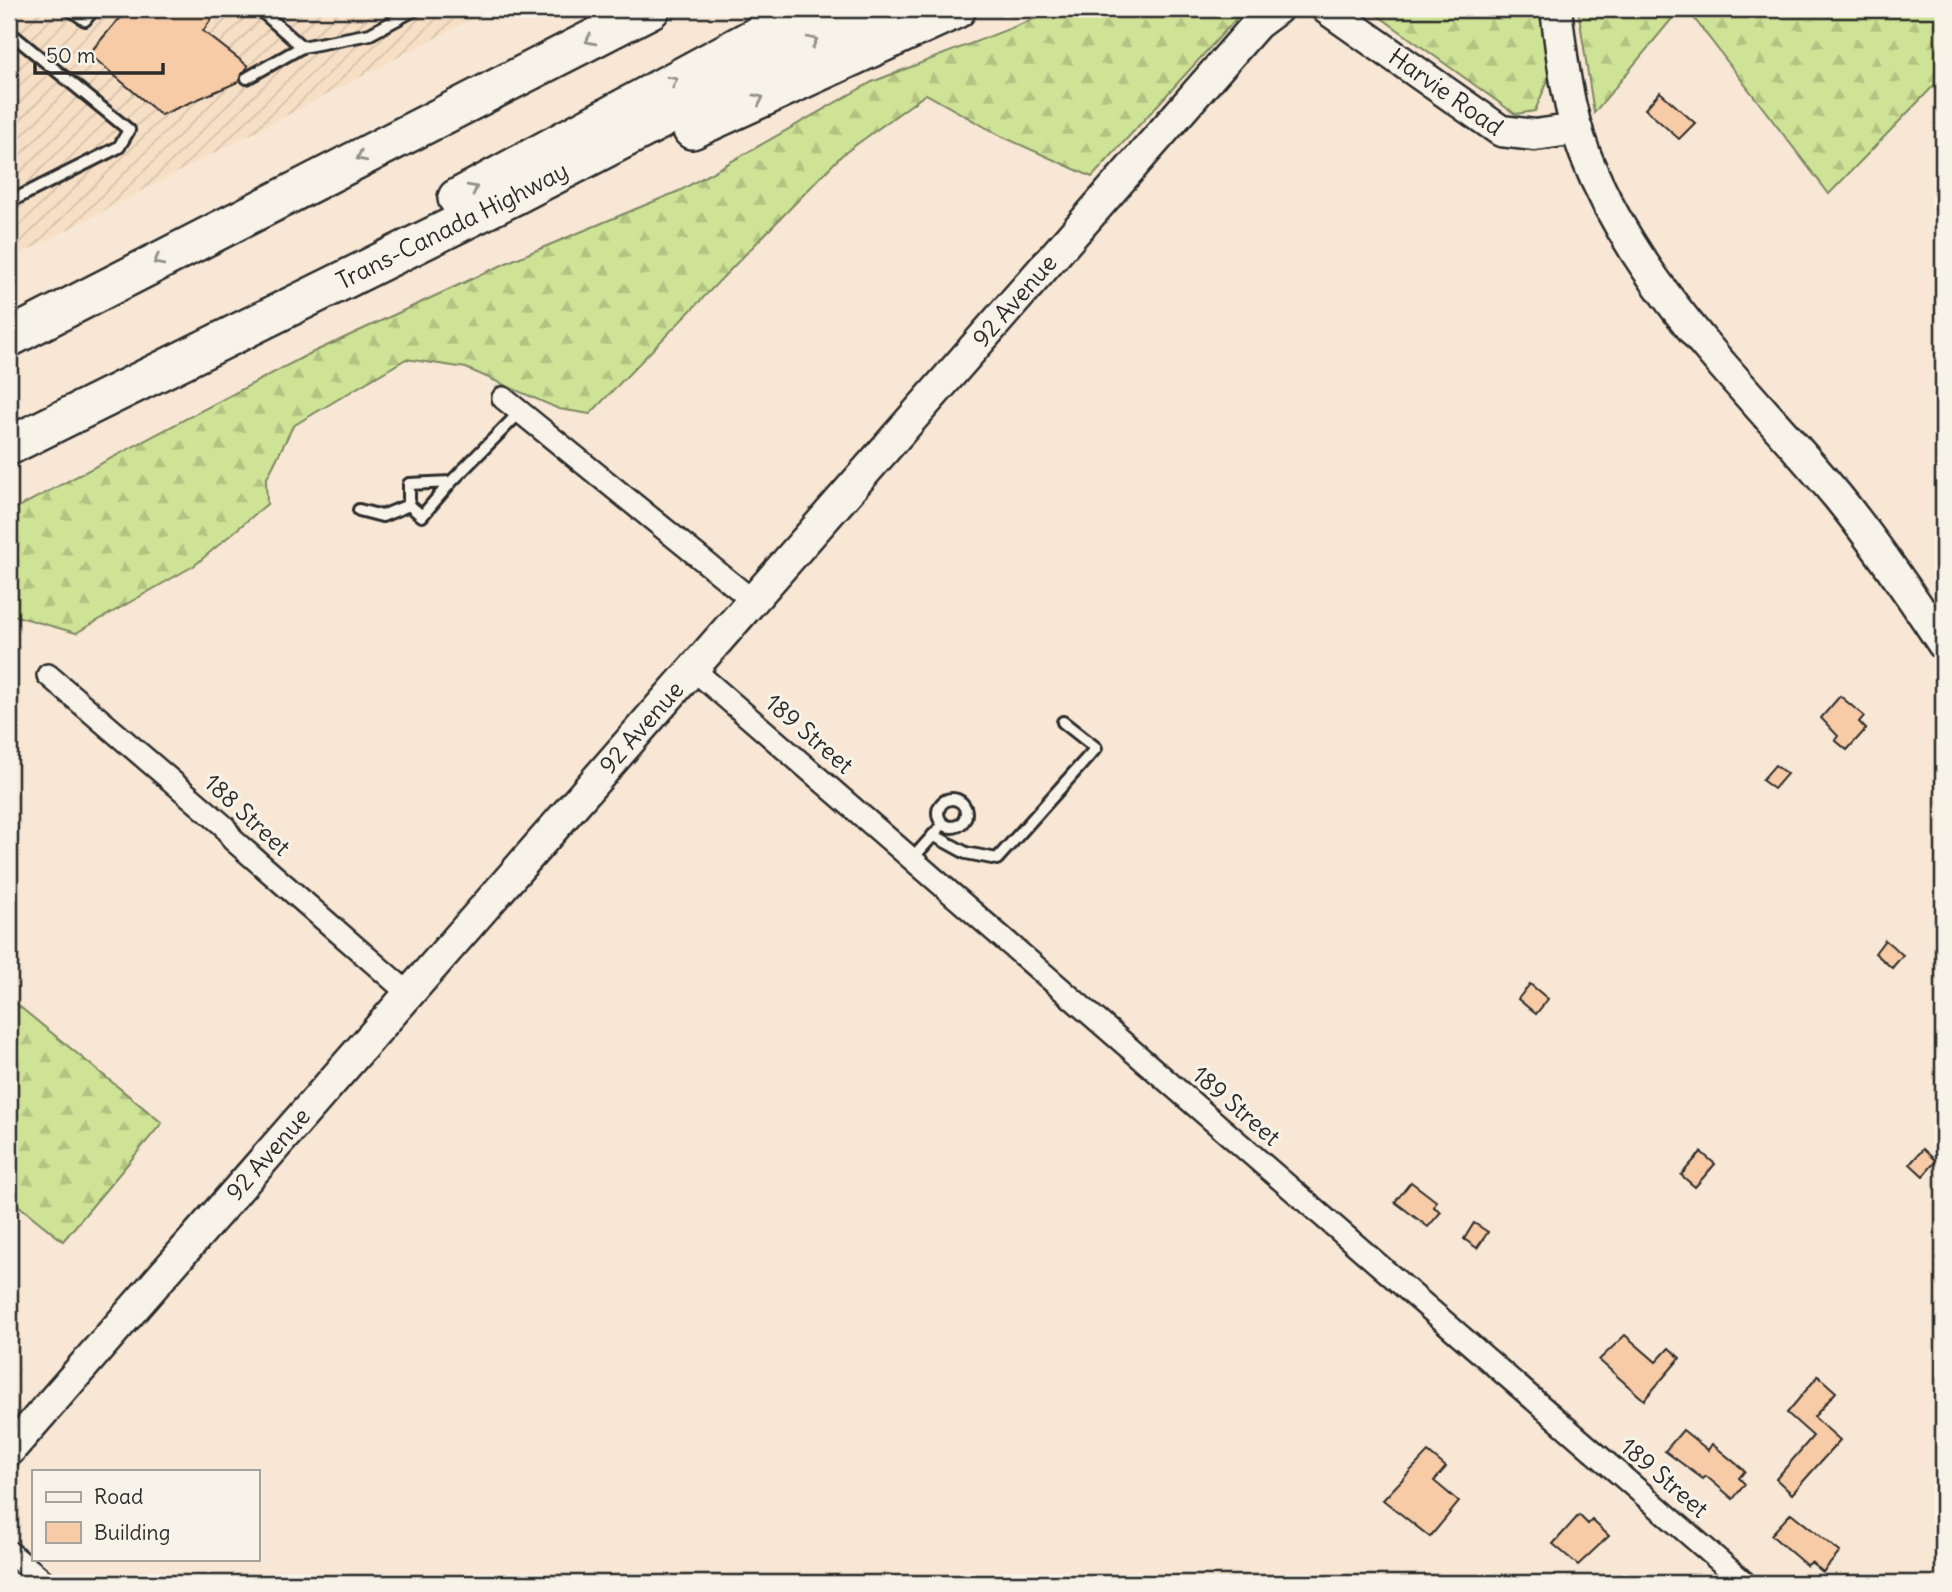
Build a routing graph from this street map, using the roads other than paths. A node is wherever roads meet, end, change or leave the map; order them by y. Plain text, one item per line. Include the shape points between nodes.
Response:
1 (69, 9) edge
2 (94, 9) edge
3 (259, 9) edge
4 (416, 9) edge
5 (651, 9) edge
6 (807, 9) edge
7 (875, 9) edge
8 (957, 9) edge
9 (1277, 9) edge
10 (1327, 9) edge
11 (1556, 9) edge
12 (9, 32) edge
13 (302, 47) junction
14 (247, 78) dead end
15 (1577, 129) junction
16 (514, 196) junction
17 (9, 202) edge
18 (9, 338) edge
19 (503, 398) dead end
20 (520, 412) junction
21 (18, 441) edge
22 (451, 482) junction
23 (409, 505) junction
24 (359, 510) dead end
25 (752, 600) junction
26 (1943, 644) edge
27 (693, 668) junction
28 (48, 676) dead end
29 (1063, 722) dead end
30 (943, 824) dead end
31 (933, 835) junction
32 (912, 859) junction
33 (408, 993) junction
34 (9, 1451) edge
35 (9, 1552) edge
36 (46, 1583) edge
37 (1745, 1583) edge

1 - 2 lane via 85,20
3 - 13 lane
4 - 13 lane via 370,34
5 -> 18 highway
21 -> 6 highway, Trans-Canada Highway
16 -> 7 highway, Trans-Canada Highway
16 -> 8 highway via 621,163
9 - 25 street, 92 Avenue via 1257,24
10 - 15 street, Harvie Road via 1501,131 1535,135
11 - 15 street
12 - 17 lane via 129,130 119,147
13 - 14 lane
15 - 26 street via 1630,246 1691,328 1839,499 1906,586
16 - 21 highway, Trans-Canada Highway
19 - 20 street
20 - 22 lane
20 - 25 street
22 - 23 lane via 422,516
22 - 23 lane via 409,484
23 - 24 lane via 382,516
25 - 27 street, 92 Avenue
27 - 32 street, 189 Street
27 - 33 street, 92 Avenue
28 - 33 street, 188 Street via 224,826 233,840
29 - 31 lane via 1096,748 998,859 966,852
30 - 31 lane
31 - 32 lane
32 - 37 street, 189 Street
33 - 34 street, 92 Avenue
35 - 36 street

